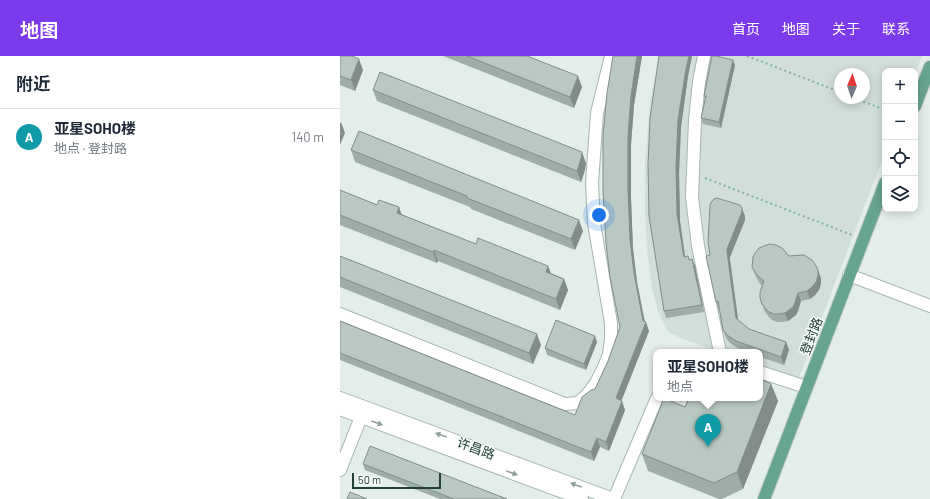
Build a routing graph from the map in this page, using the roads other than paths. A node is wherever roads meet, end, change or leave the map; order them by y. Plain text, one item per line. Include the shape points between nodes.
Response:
1 (611, 56) edge
2 (704, 56) edge
3 (930, 67) edge
4 (916, 104) edge
5 (882, 191) edge
6 (849, 275) junction
7 (930, 306) edge
8 (340, 314) edge
9 (719, 349) edge
10 (763, 373) edge
11 (806, 388) junction
12 (340, 398) edge
13 (656, 401) edge
14 (340, 409) edge
15 (361, 417) junction
16 (340, 470) edge
17 (582, 499) edge
18 (613, 499) edge
19 (764, 499) edge

1 - 8 street via 597,113 592,183 594,223 612,339 604,367 596,382 578,403 566,404
2 - 9 street via 695,120 692,197
3 - 4 main road
5 - 6 main road, 登封路
6 - 7 street
6 - 11 main road, 登封路
10 - 11 street
11 - 19 main road, 登封路
18 -> 12 street, 许昌路
13 - 18 street
14 - 15 street, 许昌路
15 - 16 street
15 -> 17 street, 许昌路

